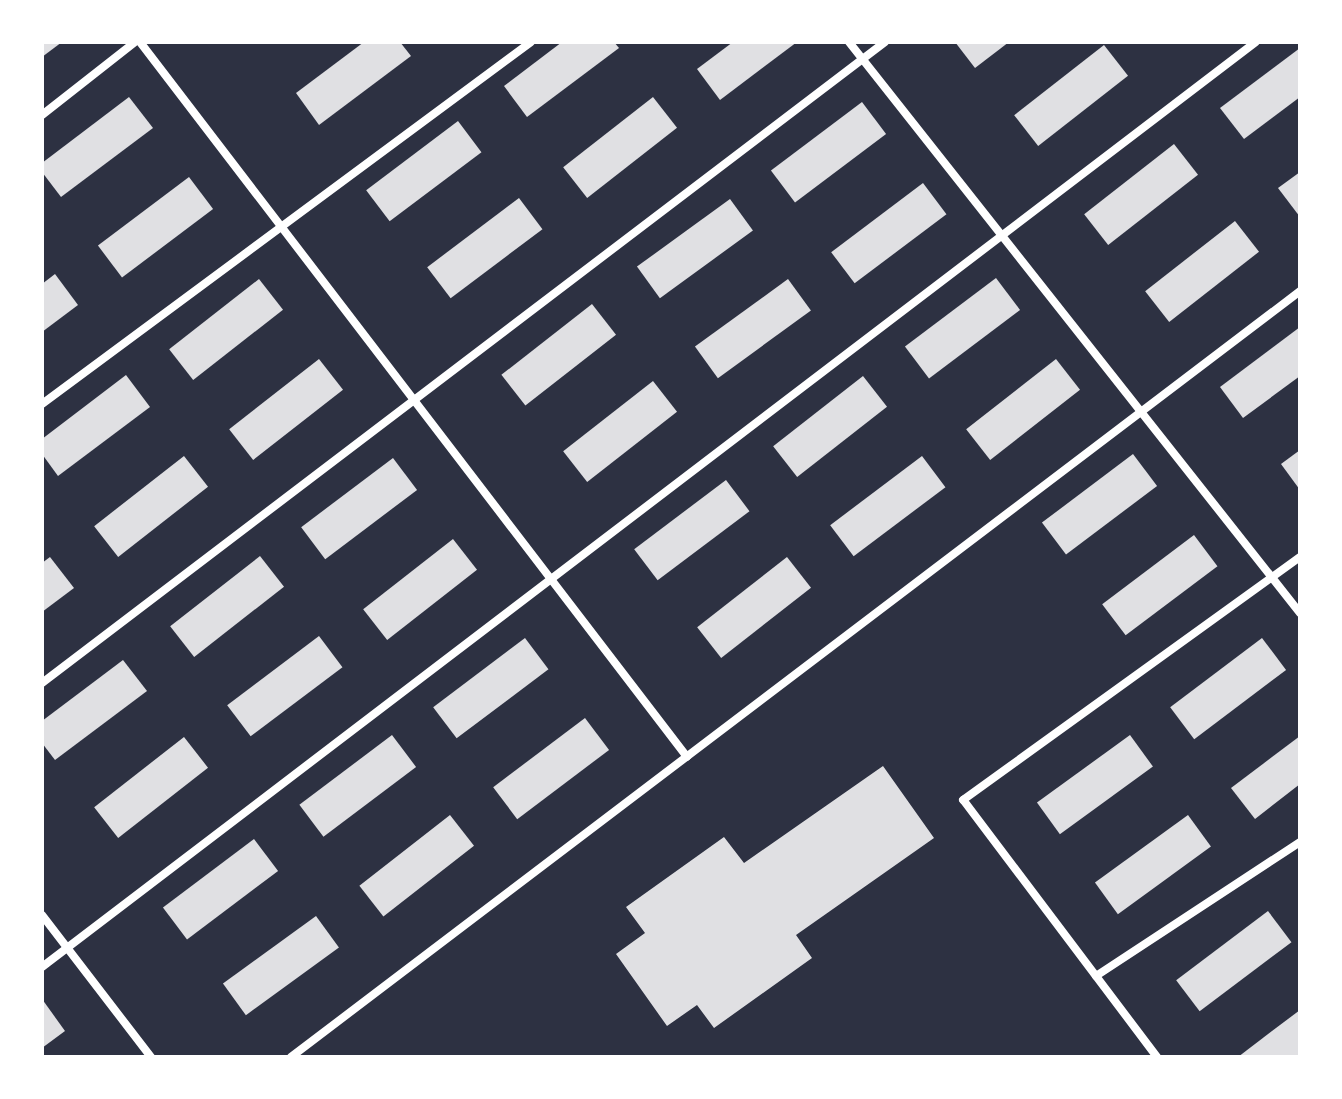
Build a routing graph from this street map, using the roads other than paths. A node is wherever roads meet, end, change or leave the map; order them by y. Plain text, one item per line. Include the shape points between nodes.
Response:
1 (137, 42) edge
2 (531, 42) edge
3 (849, 42) edge
4 (885, 42) edge
5 (1256, 42) edge
6 (862, 59) junction
7 (42, 115) edge
8 (281, 231) junction
9 (1000, 234) junction
10 (1300, 291) edge
11 (417, 401) junction
12 (42, 404) edge
13 (1140, 408) junction
14 (1300, 557) edge
15 (1273, 576) junction
16 (553, 580) junction
17 (1300, 613) edge
18 (42, 683) edge
19 (687, 757) junction
20 (1300, 842) edge
21 (42, 915) edge
22 (67, 948) junction
23 (42, 967) edge
24 (1096, 976) junction
25 (151, 1057) edge
26 (291, 1057) edge
27 (1157, 1057) edge

1 - 7 street
1 - 8 street
2 - 8 street
3 - 6 street
4 - 6 street
5 - 9 street
6 - 9 street
6 - 11 street
8 - 11 street
8 - 12 street
9 - 13 street
9 - 16 street
10 - 13 street
11 - 16 street
11 - 18 street
13 - 15 street
13 - 19 street
14 - 15 street
15 - 17 street
15 - 24 street via 963,800
16 - 19 street
16 - 22 street
19 - 26 street
20 - 24 street
21 - 22 street
22 - 23 street
22 - 25 street
24 - 27 street

